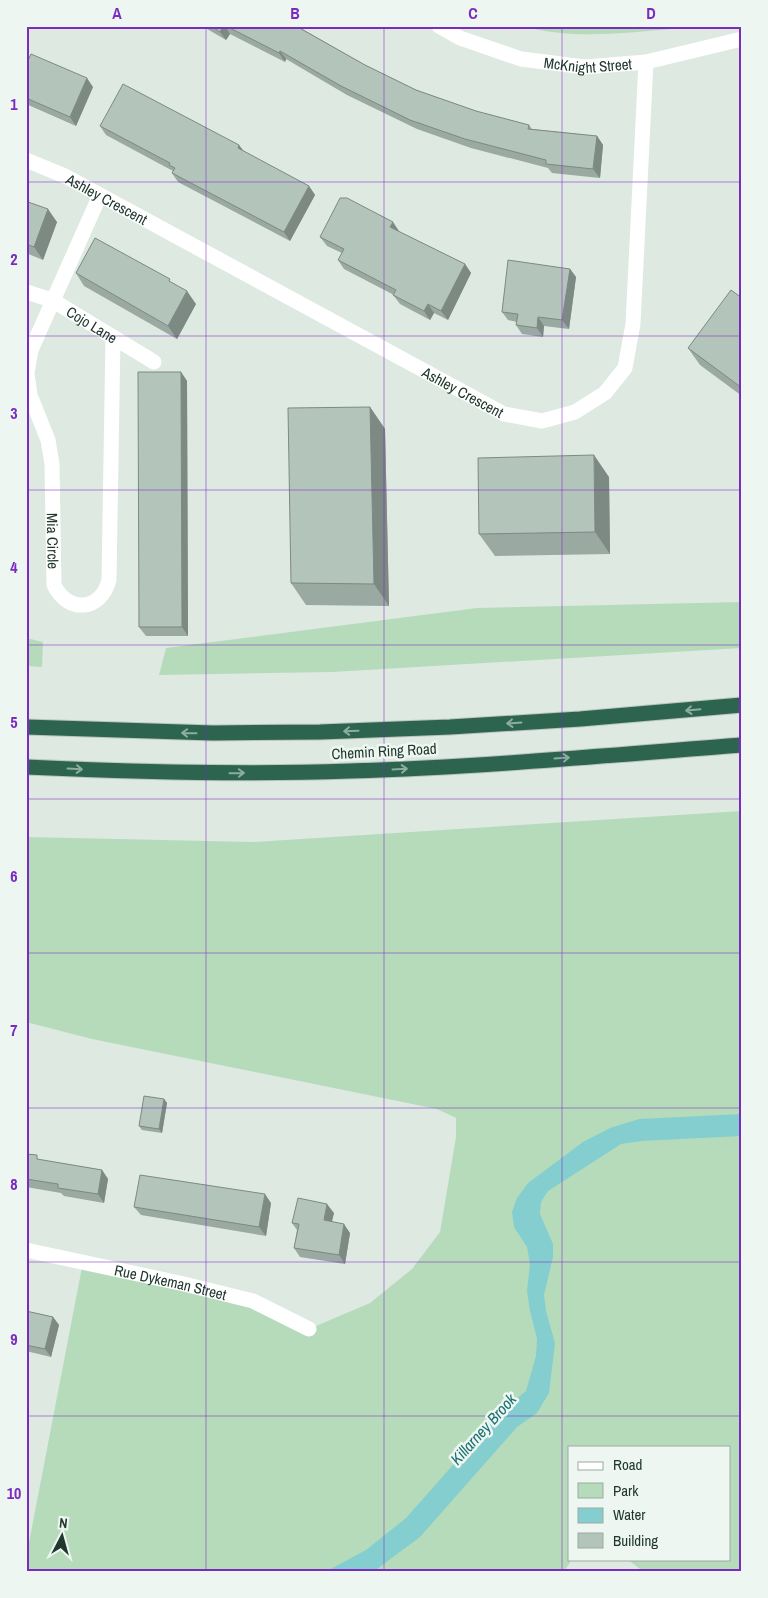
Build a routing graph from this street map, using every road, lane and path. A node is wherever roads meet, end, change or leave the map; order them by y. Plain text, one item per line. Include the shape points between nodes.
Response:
1 (439, 26) edge
2 (742, 38) edge
3 (646, 62) junction
4 (26, 160) edge
5 (100, 195) junction
6 (26, 292) edge
7 (52, 300) junction
8 (112, 337) junction
9 (154, 362) dead end
10 (742, 706) edge
11 (26, 727) edge
12 (742, 745) edge
13 (26, 767) edge
14 (26, 1250) edge
15 (309, 1330) dead end

1 - 3 street, McKnight Street via 460,38 521,59 585,67
2 - 3 street, McKnight Street
3 - 5 street, Ashley Crescent via 633,324 625,368 605,393 576,412 542,421 504,414
4 - 5 street, Ashley Crescent
5 - 7 street, Mia Circle
6 - 7 street, Cojo Lane
7 - 8 street, Cojo Lane
7 - 8 street, Mia Circle via 31,350 27,373 30,395 48,440 52,464 54,585 64,600 72,604 96,601 109,580
8 - 9 street, Cojo Lane
10 -> 11 highway, Chemin Ring Road via 478,726 338,731 213,733
13 -> 12 highway, Chemin Ring Road via 209,773 350,771
14 - 15 street, Rue Dykeman Street via 253,1301

